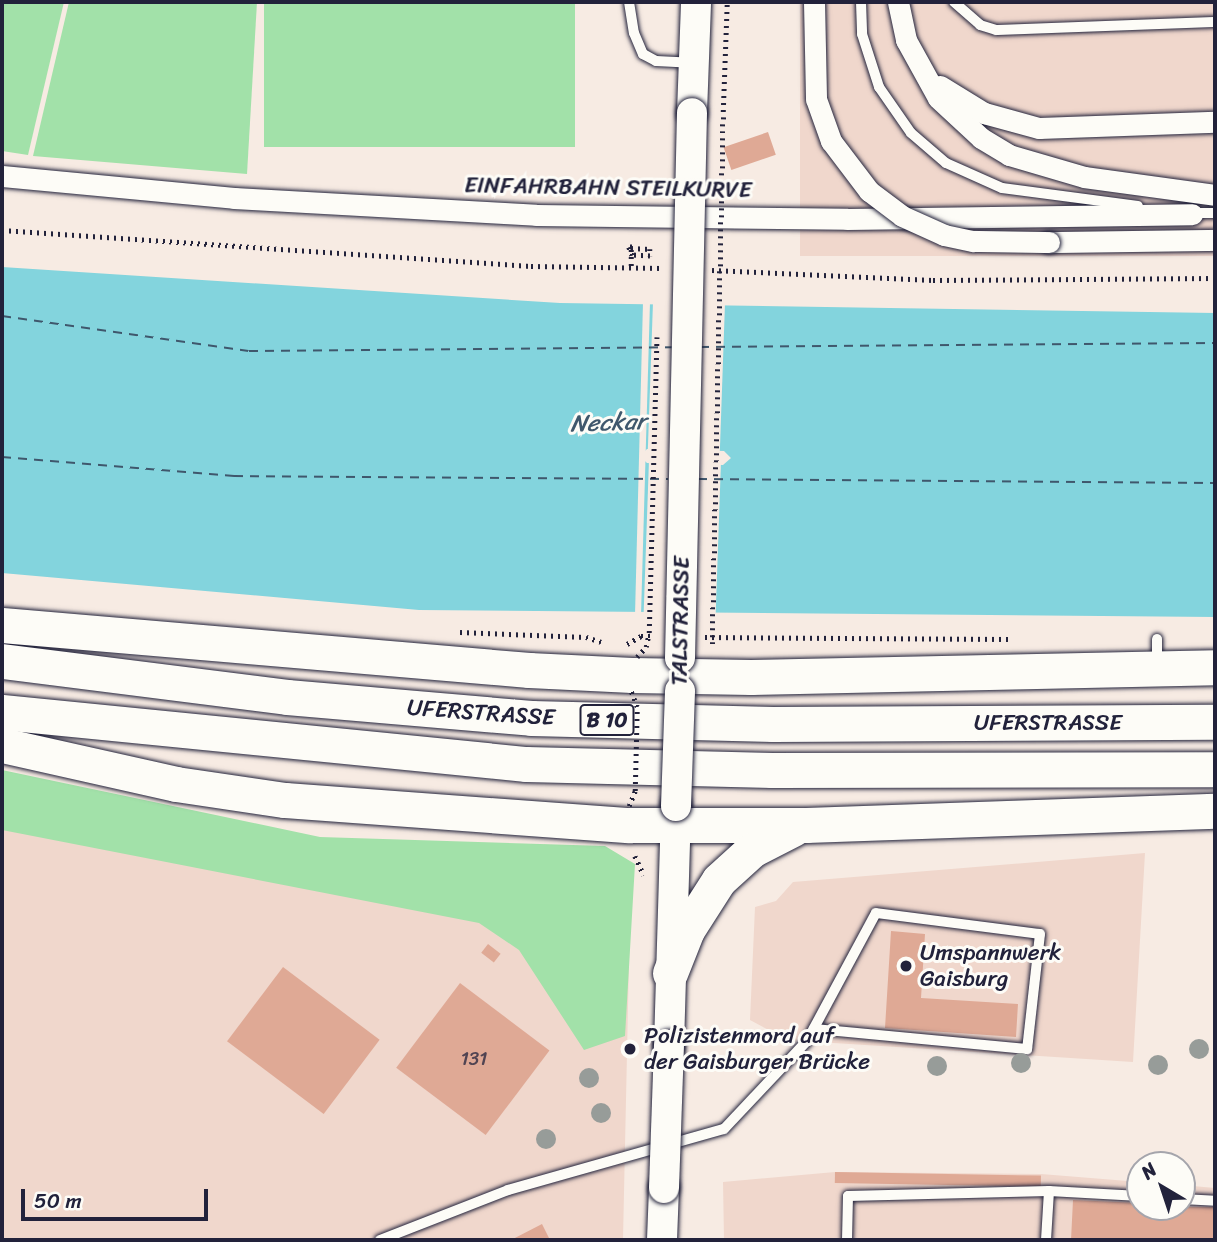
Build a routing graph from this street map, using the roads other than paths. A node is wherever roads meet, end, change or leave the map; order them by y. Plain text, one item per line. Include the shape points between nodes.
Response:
1 (629, 2) edge
2 (696, 2) edge
3 (814, 2) edge
4 (860, 2) edge
5 (898, 2) edge
6 (954, 2) edge
7 (1215, 22) edge
8 (694, 63) junction
9 (919, 69) junction
10 (1215, 122) edge
11 (2, 176) edge
12 (1215, 195) edge
13 (1192, 214) junction
14 (1215, 214) edge
15 (1215, 240) edge
16 (2, 625) edge
17 (681, 660) junction
18 (2, 661) edge
19 (1215, 667) edge
20 (2, 712) edge
21 (1215, 722) edge
22 (2, 745) edge
23 (1215, 769) edge
24 (1215, 811) edge
25 (676, 817) junction
26 (807, 825) junction
27 (670, 973) junction
28 (814, 1029) junction
29 (1049, 1191) junction
30 (1126, 1195) edge
31 (1196, 1200) edge
32 (1215, 1201) edge
33 (380, 1240) edge
34 (662, 1240) edge
35 (847, 1240) edge
36 (1046, 1240) edge

1 - 8 lane via 643,54 656,61
2 - 8 main road, TALSTRASSE
3 - 15 street, bridge via 816,99 831,141 869,191 902,216 944,235 973,241
4 - 13 lane via 862,34 879,87 911,133 946,163 1002,188
5 - 9 street
6 - 7 lane via 980,25 996,30
8 - 17 main road, TALSTRASSE, bridge
9 - 10 street via 984,113 1039,128
9 - 12 street via 958,118 1009,155 1084,177
11 - 13 street, EINFAHRBAHN STEILKURVE via 234,198 536,215 847,219
13 - 14 lane, EINFAHRBAHN STEILKURVE
16 - 17 highway, B 10 via 529,670
17 - 19 highway, B 10 via 1157,654
17 - 25 main road, TALSTRASSE, bridge
18 - 21 highway, UFERSTRASSE / B 10 via 287,697 531,718 773,724
20 - 23 highway, UFERSTRASSE / B 10 via 526,764 772,770
22 - 25 highway via 176,784 285,800
24 - 26 highway
25 - 26 highway
25 - 27 main road, TALSTRASSE
26 - 27 highway via 765,841 719,880 687,930
27 - 34 main road, TALSTRASSE, bridge
28 - 28 lane via 1027,1049 1040,934 876,913
28 - 33 lane via 743,1114 724,1129 508,1190
29 - 30 lane
29 - 35 lane via 848,1196
29 - 36 lane
31 - 32 lane

